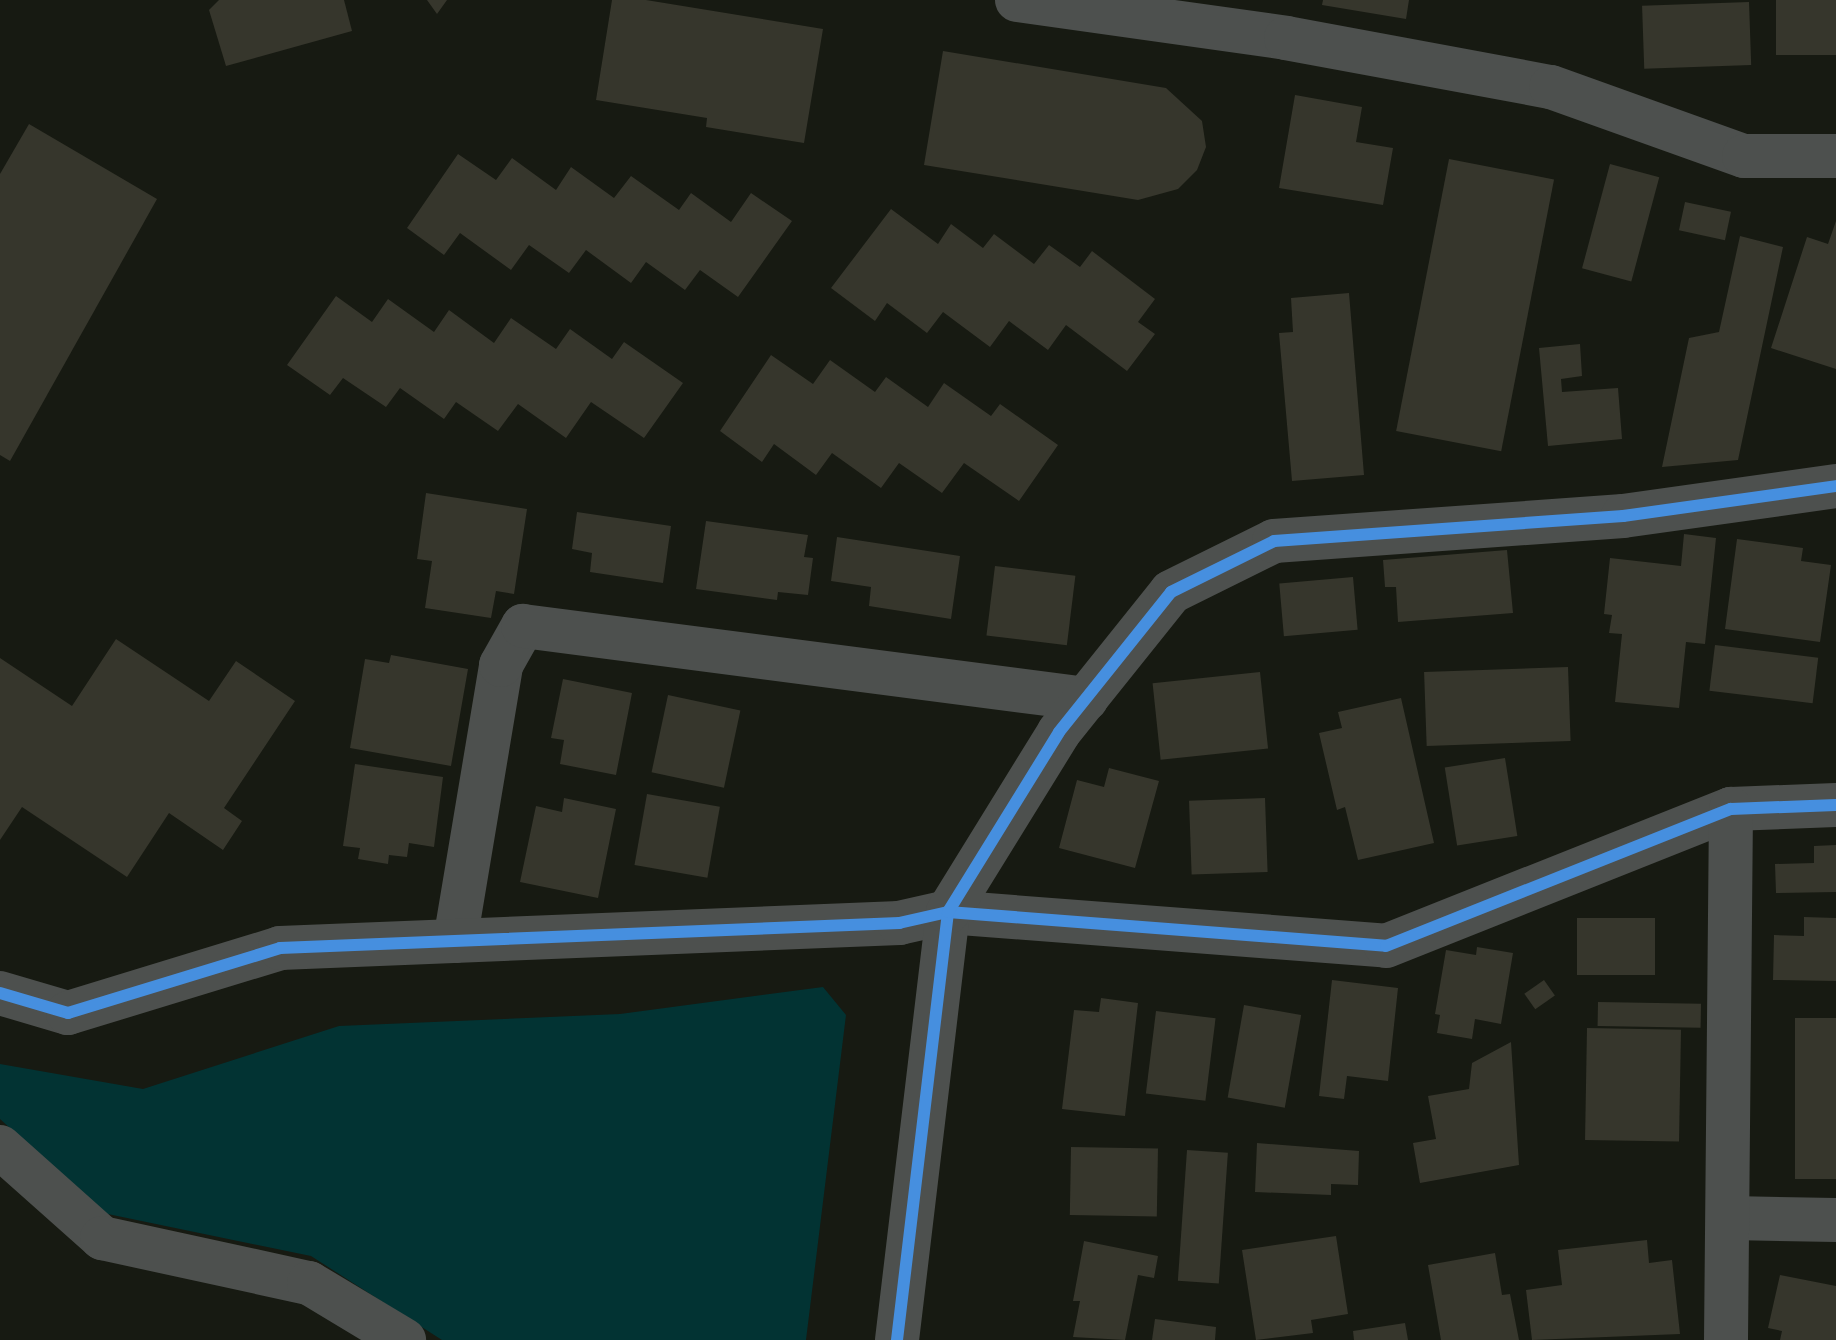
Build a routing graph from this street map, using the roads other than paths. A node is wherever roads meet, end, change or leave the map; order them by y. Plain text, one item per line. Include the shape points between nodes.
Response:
1 (1017, 0) edge
2 (1836, 156) edge
3 (1836, 486) edge
4 (1086, 699) junction
5 (1836, 805) edge
6 (1731, 809) junction
7 (948, 912) junction
8 (455, 941) junction
9 (0, 993) edge
10 (0, 1147) edge
11 (1730, 1218) junction
12 (1836, 1220) edge
13 (404, 1340) edge
14 (897, 1340) edge
15 (1726, 1340) edge

1 - 2 street via 1286,38 1551,87 1744,156
3 - 4 street via 1623,516 1274,541 1171,592
4 - 7 street via 1059,732
4 - 8 street via 523,626 501,665
5 - 6 street
6 - 7 street via 1386,946
6 - 11 street
7 - 8 street via 899,923
7 - 14 street
8 - 9 street via 280,948 68,1013
10 - 13 street via 102,1238 309,1283
11 - 12 street
11 - 15 street

